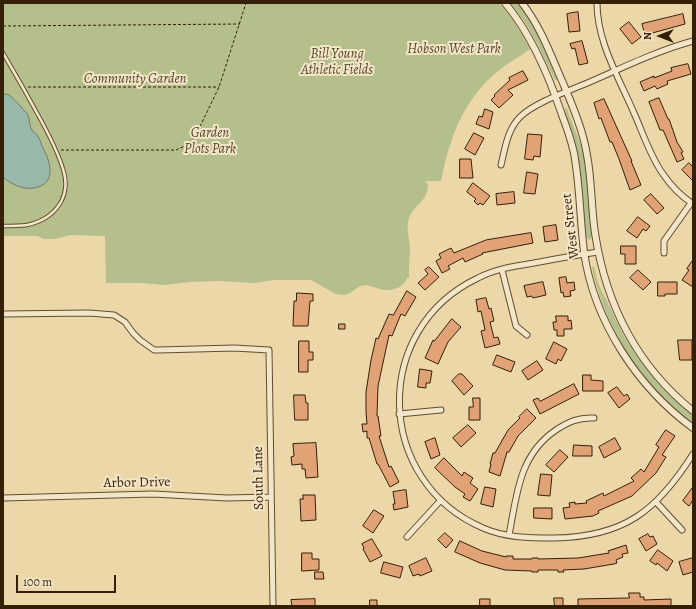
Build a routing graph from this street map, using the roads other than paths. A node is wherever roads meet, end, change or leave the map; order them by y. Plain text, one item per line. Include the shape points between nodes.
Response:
1 (505, 3) edge
2 (522, 3) edge
3 (597, 3) edge
4 (693, 41) edge
5 (3, 52) edge
6 (615, 72) junction
7 (567, 92) junction
8 (556, 97) junction
9 (501, 165) dead end
10 (692, 203) edge
11 (3, 226) edge
12 (598, 252) junction
13 (664, 253) dead end
14 (585, 254) junction
15 (502, 270) junction
16 (3, 314) edge
17 (527, 334) dead end
18 (441, 410) dead end
19 (693, 411) edge
20 (400, 414) junction
21 (594, 418) dead end
22 (693, 428) edge
23 (693, 454) edge
24 (271, 497) junction
25 (3, 498) edge
26 (441, 500) junction
27 (656, 502) junction
28 (682, 530) dead end
29 (509, 535) junction
30 (407, 537) dead end
31 (273, 606) edge

1 - 8 street, West Street via 533,45
2 - 7 street, West Street via 544,38
3 - 6 street via 603,40
4 - 6 street
5 - 11 lane via 56,150 65,180 64,197 51,214 36,222
6 - 7 street
6 - 10 street via 658,166 675,189
7 - 8 street
7 - 12 street, West Street via 581,128 587,153
8 - 9 street via 529,110 516,121 508,137
8 - 14 street, West Street via 574,153
10 - 13 street via 664,241
12 - 14 street
12 - 19 street, West Street via 612,301 633,344 665,386
14 - 15 street
14 - 22 street, West Street via 602,313 619,346 650,388 675,414
15 - 17 street via 516,326
15 - 20 street via 478,278 457,290 433,311 422,326 402,369
16 - 24 street, South Lane via 114,315 154,350 269,350
18 - 20 street
20 - 26 street via 404,439 413,463
21 - 29 street via 573,420 560,427 547,436 531,454 522,473
23 - 27 street via 675,481
24 - 25 street, Arbor Drive via 227,498 153,494
24 - 31 street, South Lane
26 - 29 street via 458,515 475,524
26 - 30 street
27 - 28 street
27 - 29 street via 640,514 606,532 564,538

